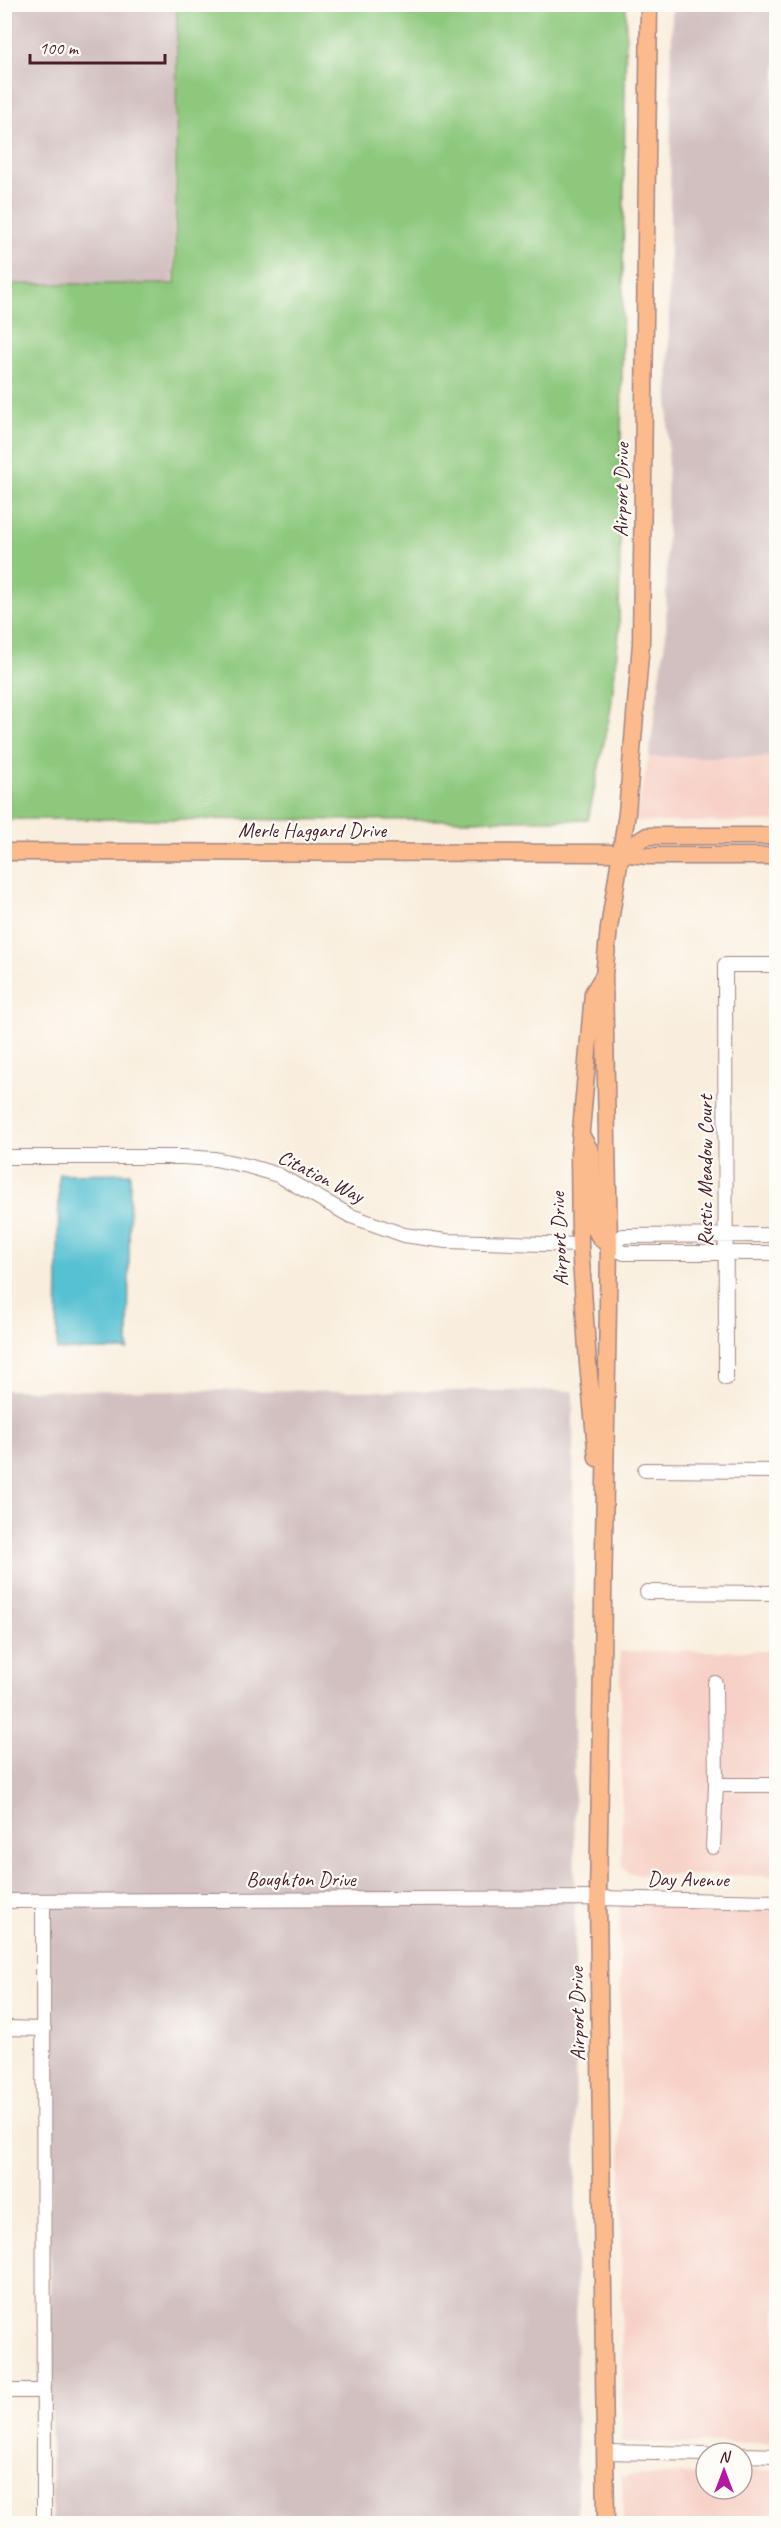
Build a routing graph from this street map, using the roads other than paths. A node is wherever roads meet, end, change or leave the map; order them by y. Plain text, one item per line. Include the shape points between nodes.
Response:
1 (650, 4) edge
2 (777, 836) edge
3 (4, 852) edge
4 (620, 853) junction
5 (777, 856) edge
6 (777, 965) edge
7 (604, 975) junction
8 (581, 1135) junction
9 (4, 1157) edge
10 (727, 1235) junction
11 (777, 1235) edge
12 (580, 1245) junction
13 (609, 1246) junction
14 (727, 1253) junction
15 (777, 1253) edge
16 (607, 1361) junction
17 (726, 1378) dead end
18 (645, 1470) dead end
19 (777, 1471) edge
20 (604, 1504) junction
21 (647, 1592) dead end
22 (777, 1593) edge
23 (715, 1683) dead end
24 (716, 1785) junction
25 (777, 1785) edge
26 (713, 1847) dead end
27 (598, 1898) junction
28 (4, 1901) edge
29 (44, 1901) junction
30 (777, 1902) edge
31 (4, 2028) edge
32 (44, 2029) junction
33 (4, 2391) edge
34 (44, 2391) junction
35 (606, 2452) junction
36 (694, 2454) edge
37 (754, 2455) edge
38 (777, 2456) edge
39 (44, 2523) edge
40 (606, 2523) edge

1 - 4 main road, Airport Drive via 641,644
2 - 4 main road via 647,836
3 - 4 main road, Merle Haggard Drive
4 - 5 main road, Merle Haggard Drive
4 - 7 main road, Airport Drive
6 - 10 street, Rustic Meadow Court via 725,965
7 - 8 main road, Airport Drive via 593,993
7 - 13 main road, Airport Drive
8 - 12 main road, Airport Drive
8 - 13 main road via 591,1152 593,1225
9 - 12 street, Citation Way via 182,1157 223,1161 278,1175 351,1216 404,1235 446,1241
10 - 11 street
10 - 13 street via 623,1236
10 - 14 street, Rustic Meadow Court
12 - 16 main road via 590,1252 593,1261 594,1332
12 - 20 main road, Airport Drive via 593,1430
13 - 14 street via 624,1253
13 - 16 main road, Airport Drive
14 - 15 street
14 - 17 street, Rustic Meadow Court
16 - 20 main road, Airport Drive
18 - 19 street
20 - 27 main road, Airport Drive
21 - 22 street
23 - 24 street
24 - 25 street
24 - 26 street
27 - 29 street, Boughton Drive
27 - 30 street, Day Avenue
27 - 35 main road, Airport Drive
28 - 29 street, Boughton Drive
29 - 32 street
31 - 32 street
32 - 34 street
33 - 34 street
34 - 39 street
35 - 36 street
35 - 40 main road, Airport Drive
37 - 38 street

